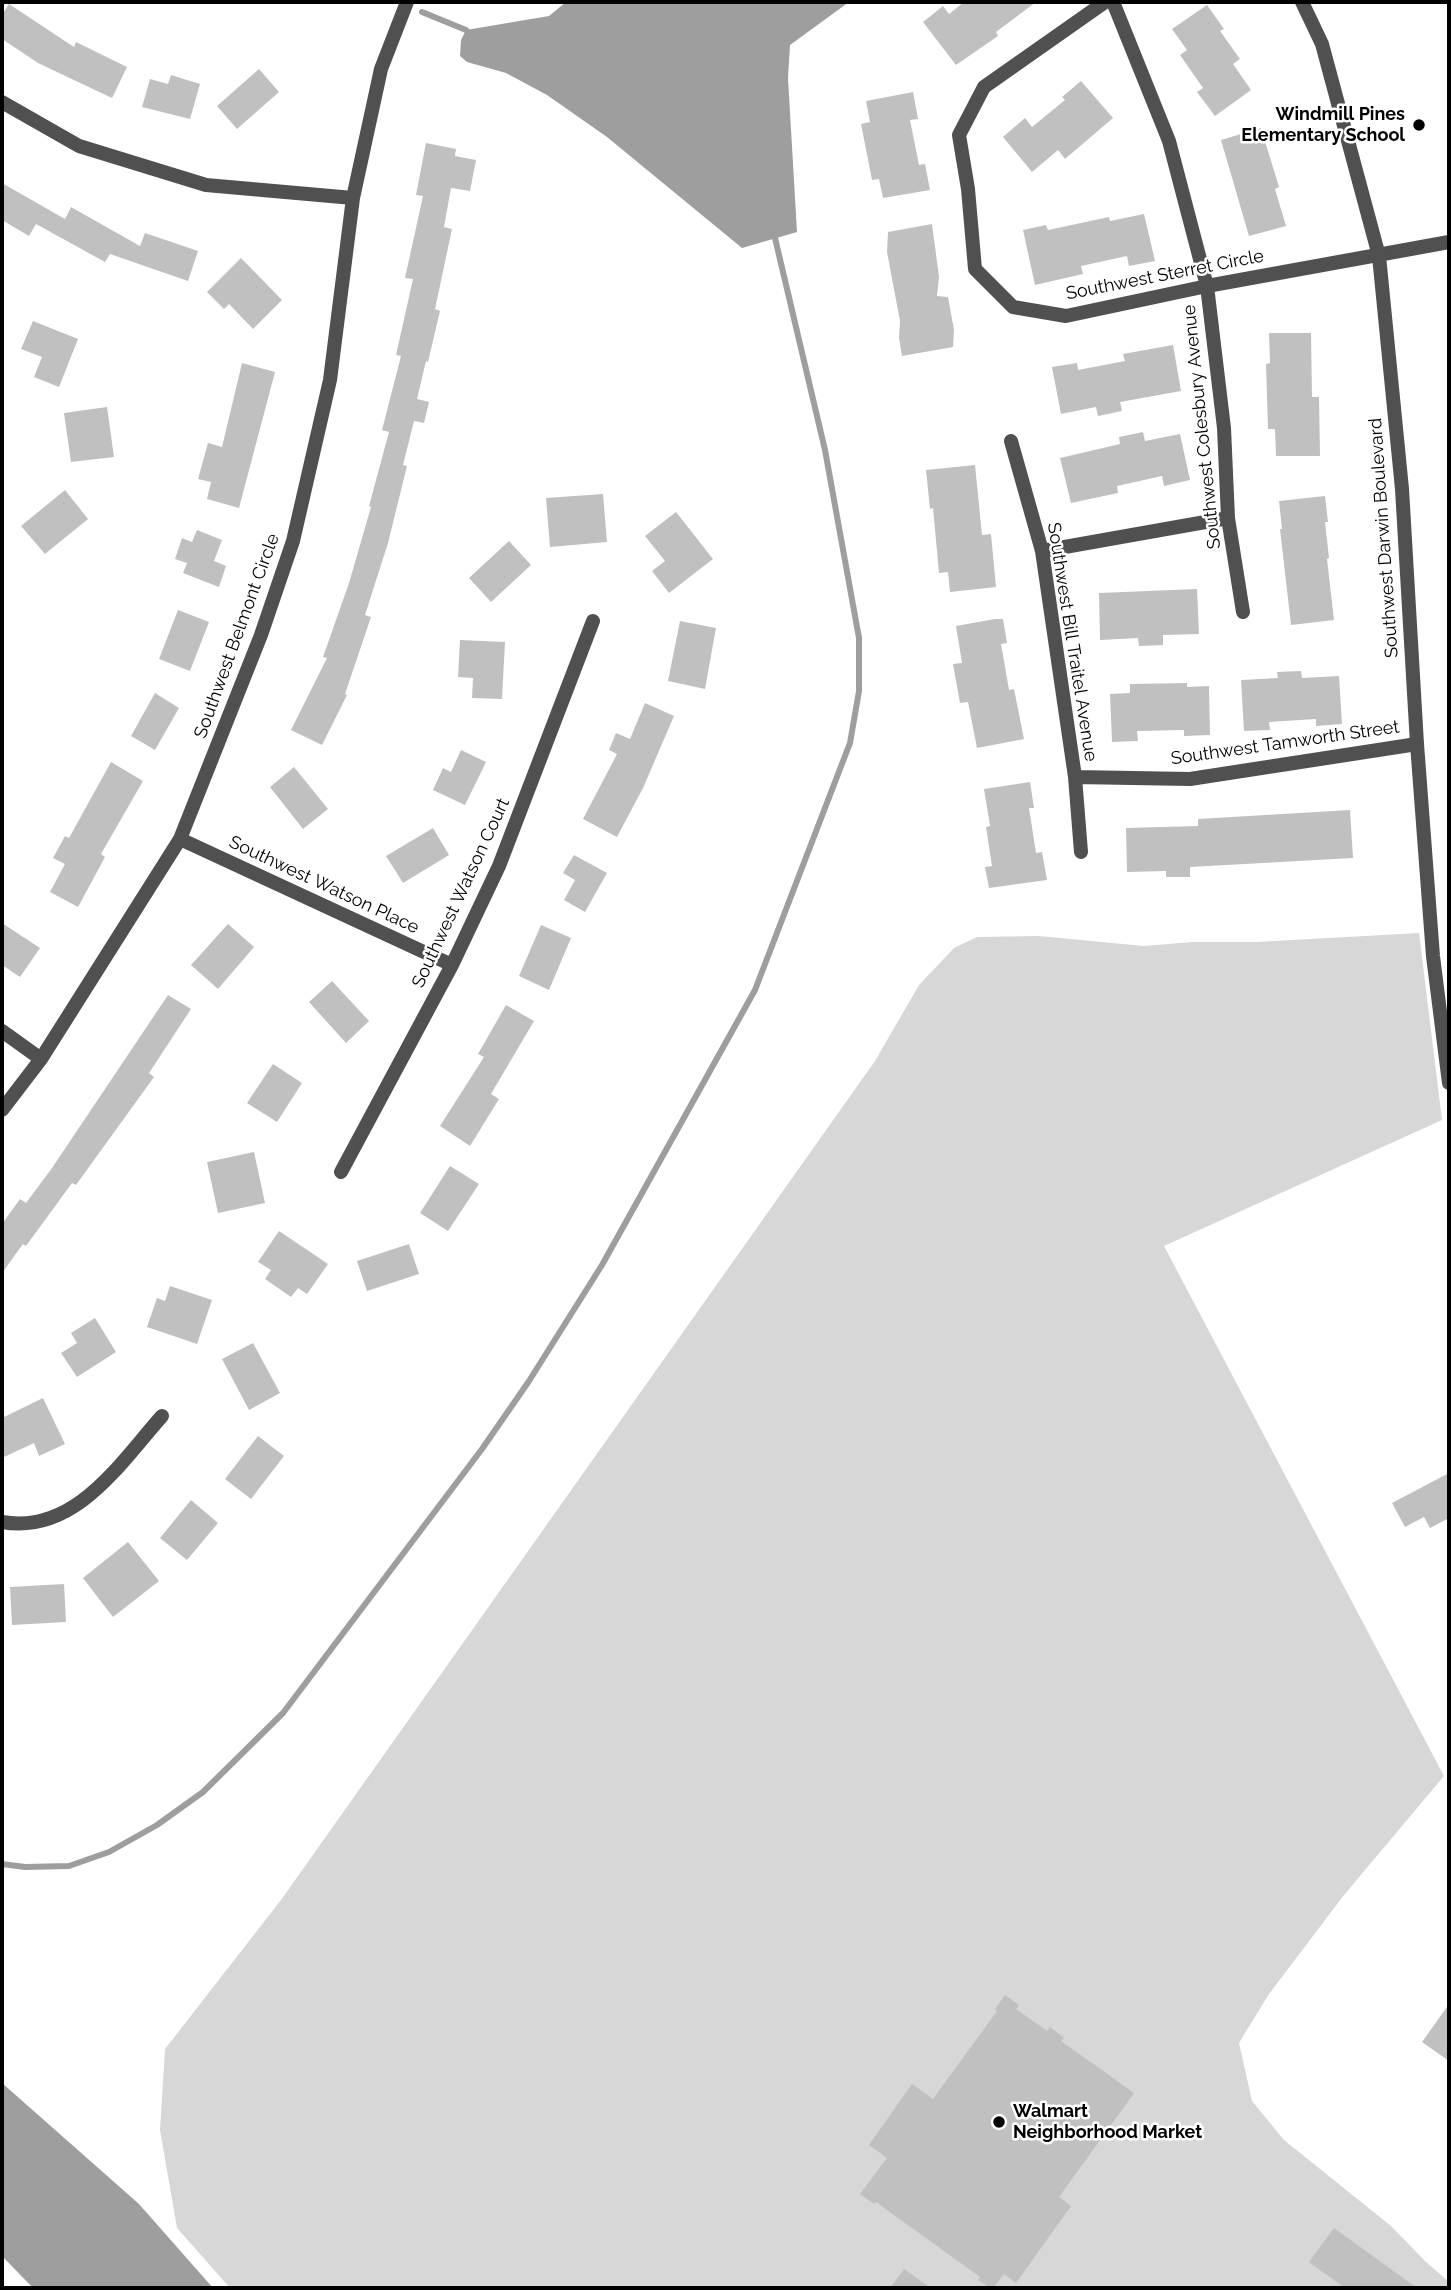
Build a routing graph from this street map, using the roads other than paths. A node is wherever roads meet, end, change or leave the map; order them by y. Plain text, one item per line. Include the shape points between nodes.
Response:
1 (407, 2) edge
2 (1105, 2) edge
3 (1113, 2) edge
4 (1302, 2) edge
5 (2, 102) edge
6 (353, 198) junction
7 (1449, 242) edge
8 (1379, 256) junction
9 (1207, 286) junction
10 (1011, 440) dead end
11 (1228, 518) junction
12 (1042, 551) junction
13 (1243, 612) dead end
14 (593, 621) dead end
15 (1417, 744) junction
16 (1075, 778) junction
17 (180, 839) junction
18 (1081, 852) dead end
19 (452, 965) junction
20 (2, 1031) edge
21 (41, 1059) junction
22 (1449, 1083) edge
23 (2, 1110) edge
24 (341, 1172) dead end
25 (162, 1416) dead end
26 (2, 1522) edge

1 - 6 street, Southwest Belmont Circle via 381,69
2 - 9 street, Southwest Sterret Circle via 984,87 959,135 975,269 1013,307 1066,316
3 - 9 street, Southwest Colesbury Avenue via 1169,141
4 - 8 street, Southwest Darwin Boulevard via 1322,44
5 - 6 street via 79,146 205,185
6 - 17 street, Southwest Belmont Circle via 330,380 293,541
7 - 8 street, Southwest Sterret Circle
8 - 9 street, Southwest Sterret Circle
8 - 15 street, Southwest Darwin Boulevard via 1402,489
9 - 11 street, Southwest Colesbury Avenue via 1224,428
10 - 12 street, Southwest Bill Traitel Avenue
11 - 12 street
11 - 13 street, Southwest Colesbury Avenue
12 - 16 street, Southwest Bill Traitel Avenue
14 - 19 street, Southwest Watson Court via 499,866
15 - 16 street, Southwest Tamworth Street via 1190,779
15 - 22 street, Southwest Darwin Boulevard via 1433,956
16 - 18 street, Southwest Bill Traitel Avenue
17 - 19 street, Southwest Watson Place
17 - 21 street, Southwest Belmont Circle
19 - 24 street, Southwest Watson Court
20 - 21 street
21 - 23 street, Southwest Belmont Circle
25 - 26 street via 71,1510 37,1521

